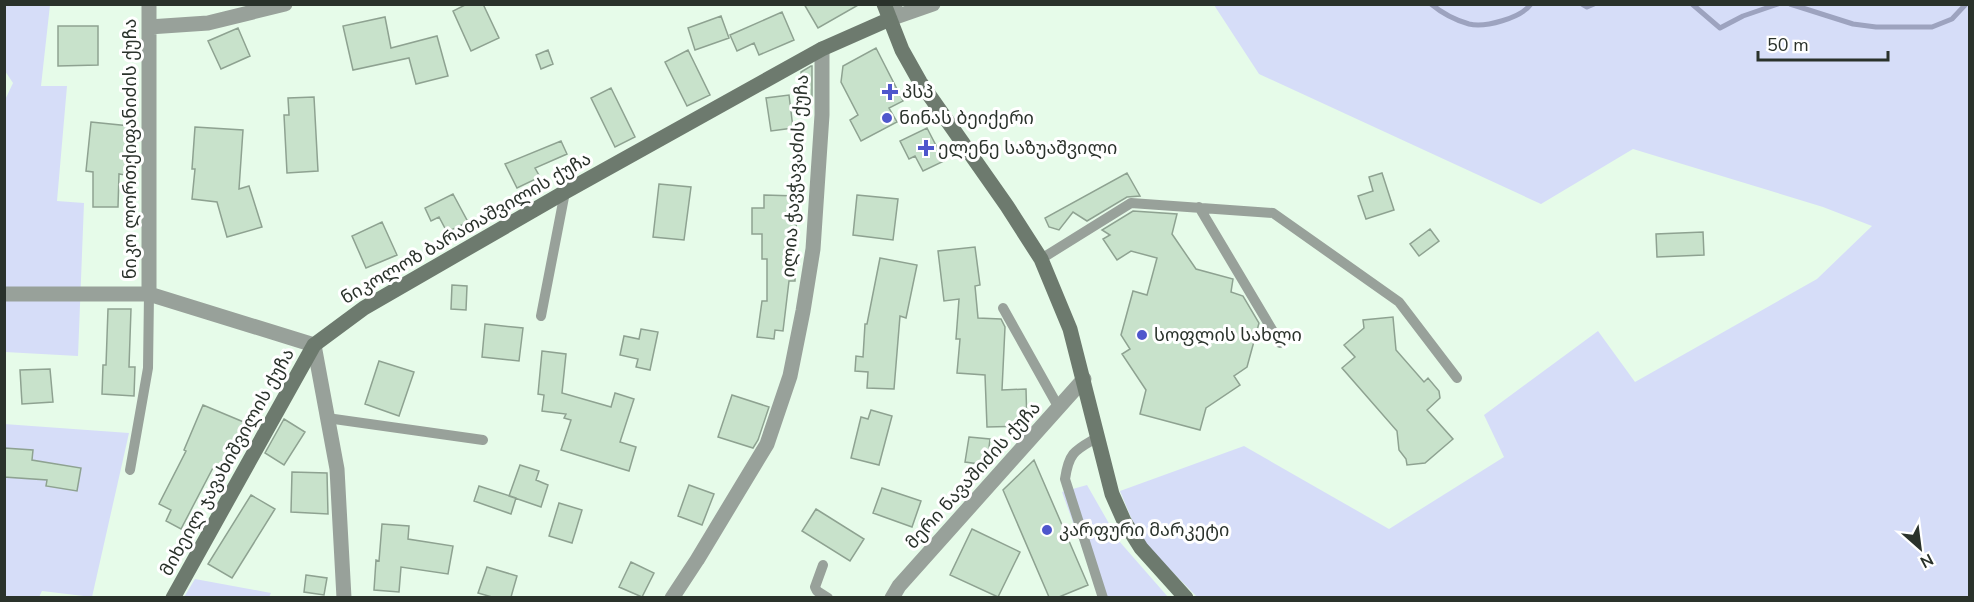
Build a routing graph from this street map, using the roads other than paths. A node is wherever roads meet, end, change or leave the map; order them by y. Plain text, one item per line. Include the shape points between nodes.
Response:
1 (149, 4) edge
2 (285, 4) edge
3 (884, 4) edge
4 (898, 4) edge
5 (933, 4) edge
6 (890, 19) junction
7 (149, 27) junction
8 (822, 49) junction
9 (565, 192) junction
10 (1199, 207) junction
11 (1041, 259) junction
12 (4, 294) edge
13 (149, 294) junction
14 (1003, 308) dead end
15 (541, 316) dead end
16 (1280, 343) dead end
17 (314, 345) junction
18 (1457, 378) dead end
19 (1084, 380) junction
20 (1059, 408) junction
21 (327, 418) junction
22 (1098, 437) junction
23 (483, 440) dead end
24 (130, 470) dead end
25 (823, 565) dead end
26 (173, 597) edge
27 (344, 597) edge
28 (672, 597) edge
29 (828, 597) edge
30 (892, 597) edge
31 (1103, 597) edge
32 (1186, 597) edge

1 - 7 street, ნიკო ლორთქიფანიძის ქუჩა
2 - 7 street via 208,23
3 - 6 main road
4 - 6 lane
5 - 6 street
6 - 8 main road, ნიკოლოზ ბარათაშვილის ქუჩა
6 - 11 main road via 921,82
7 - 13 street, ნიკო ლორთქიფანიძის ქუჩა
8 - 9 main road, ნიკოლოზ ბარათაშვილის ქუჩა
8 - 28 street, ილია ჭავჭავაძის ქუჩა via 813,249 790,376 767,444
9 - 15 lane
9 - 17 main road, ნიკოლოზ ბარათაშვილის ქუჩა via 364,308
10 - 11 lane via 1131,203
10 - 16 lane
10 - 18 lane via 1273,213 1399,302
11 - 19 main road via 1071,329
12 - 13 street
13 - 17 street
13 - 24 lane via 148,368
14 - 20 lane
17 - 21 street
17 - 26 main road, მიხეილ ჯავახიშვილის ქუჩა
19 - 20 street, მერი ნავაშიძის ქუჩა
19 - 22 main road
20 - 30 street, მერი ნავაშიძის ქუჩა
21 - 23 lane
21 - 27 street via 337,469
22 - 31 lane via 1073,452 1065,479
22 - 32 main road via 1112,494 1124,521 1141,548
25 - 29 lane via 814,587

